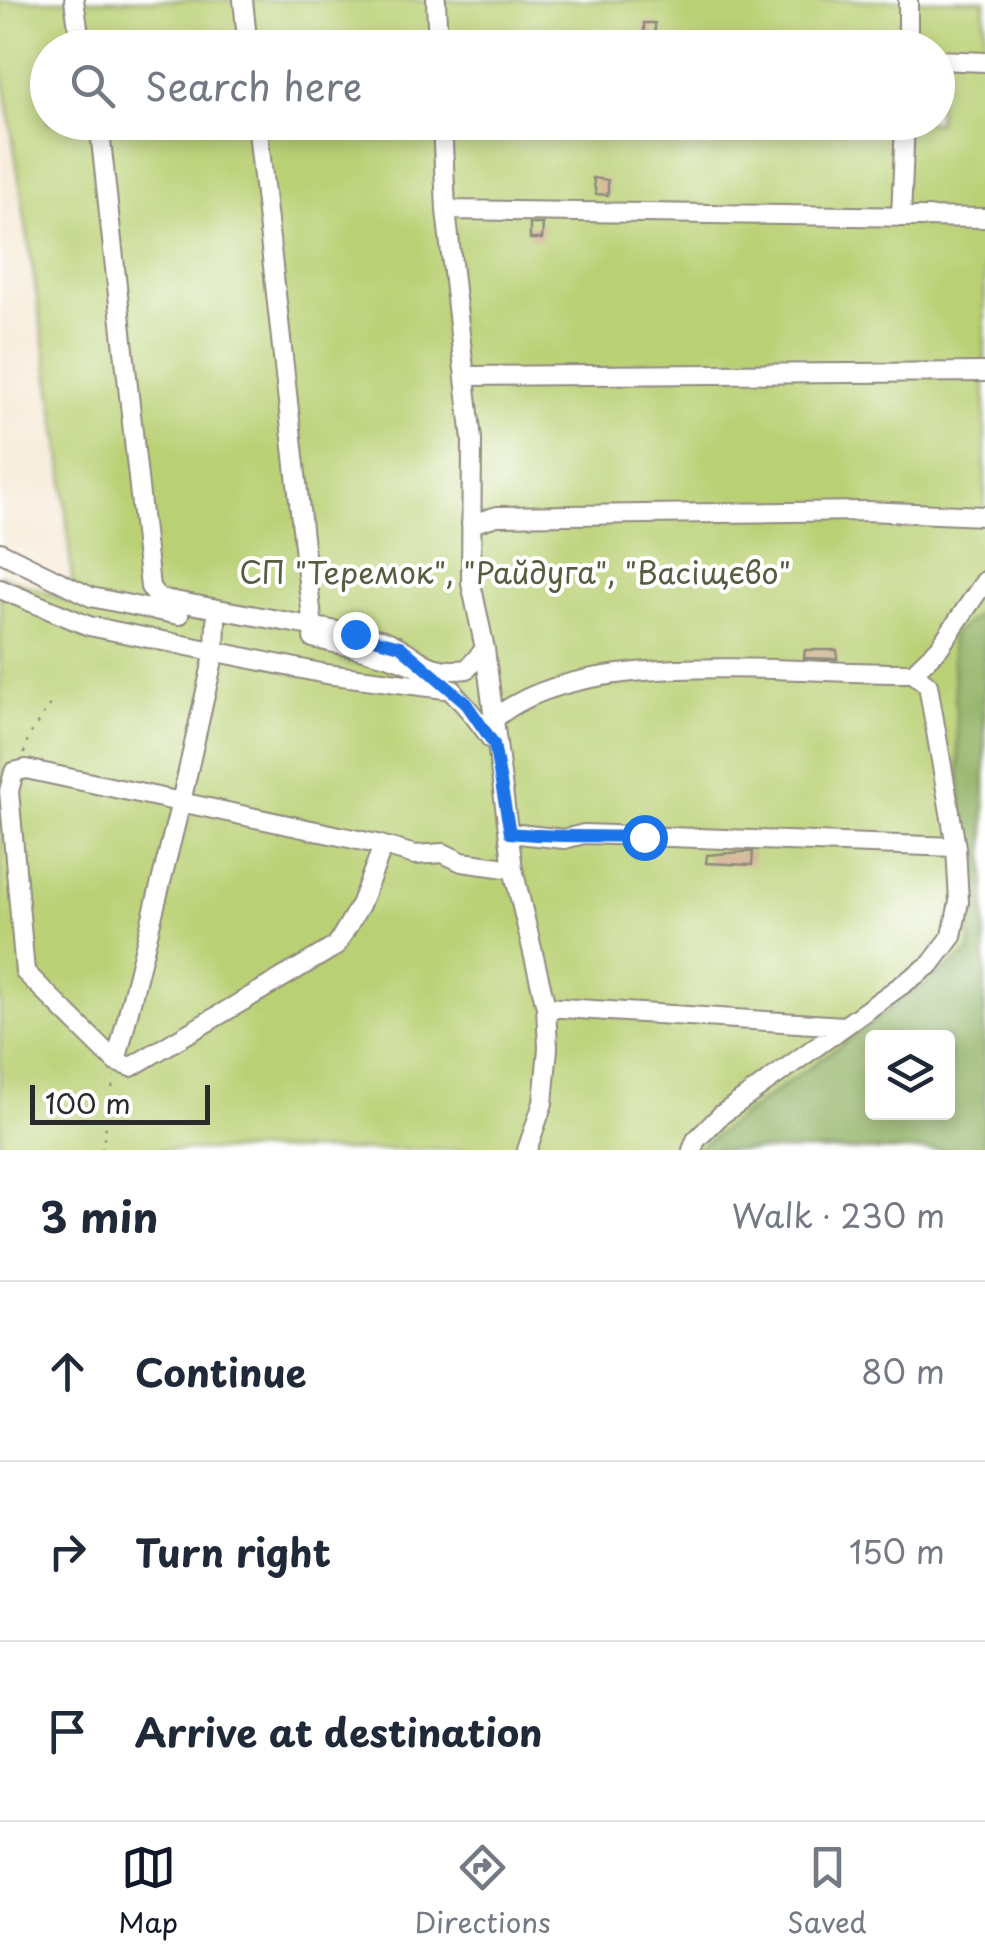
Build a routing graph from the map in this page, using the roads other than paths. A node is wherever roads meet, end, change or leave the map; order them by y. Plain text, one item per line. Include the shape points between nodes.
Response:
1 (74, 0) edge
2 (243, 0) edge
3 (436, 0) edge
4 (908, 0) edge
5 (79, 30) edge
6 (246, 30) edge
7 (437, 30) edge
8 (908, 30) edge
9 (955, 61) edge
10 (985, 62) edge
11 (101, 140) edge
12 (259, 140) edge
13 (443, 140) edge
14 (904, 140) edge
15 (446, 210) junction
16 (901, 217) junction
17 (985, 218) edge
18 (985, 372) edge
19 (465, 376) junction
20 (985, 516) edge
21 (471, 524) junction
22 (0, 552) edge
23 (985, 582) edge
24 (0, 589) edge
25 (216, 621) junction
26 (312, 628) junction
27 (485, 649) junction
28 (214, 650) junction
29 (418, 664) junction
30 (913, 673) junction
31 (454, 690) junction
32 (492, 722) junction
33 (494, 744) junction
34 (180, 802) junction
35 (510, 833) junction
36 (383, 846) junction
37 (956, 847) junction
38 (513, 868) junction
39 (546, 1007) junction
40 (844, 1026) junction
41 (116, 1062) junction
42 (527, 1150) edge
43 (692, 1150) edge

1 - 5 street
2 - 6 street
3 - 7 street
4 - 8 street
9 - 10 street
11 - 26 street via 150,587 168,602
12 - 26 street
13 - 15 street
14 - 16 street
15 - 16 street
15 - 19 street
16 - 17 street
18 - 19 street
19 - 21 street
20 - 21 street via 496,516
21 - 27 street via 471,583
22 - 25 street via 91,597
23 - 30 street via 940,648
24 - 28 street via 90,626
25 - 28 street
25 - 29 street
26 - 29 street via 400,646
27 - 29 street via 468,669
27 - 32 street
28 - 31 street via 326,674
28 - 34 street
29 - 31 street
30 - 32 street via 593,675 512,703
30 - 37 street via 928,685
31 - 33 street
32 - 33 street
33 - 35 street
34 - 36 street
34 - 41 street
34 - 41 street via 36,770 14,772 24,972
35 - 37 street
35 - 38 street
36 - 38 street
36 - 41 street via 336,946 131,1067
37 - 40 street via 959,902 952,936 931,964
38 - 39 street
39 - 40 street
39 - 42 street via 543,1103
40 - 43 street via 721,1115

